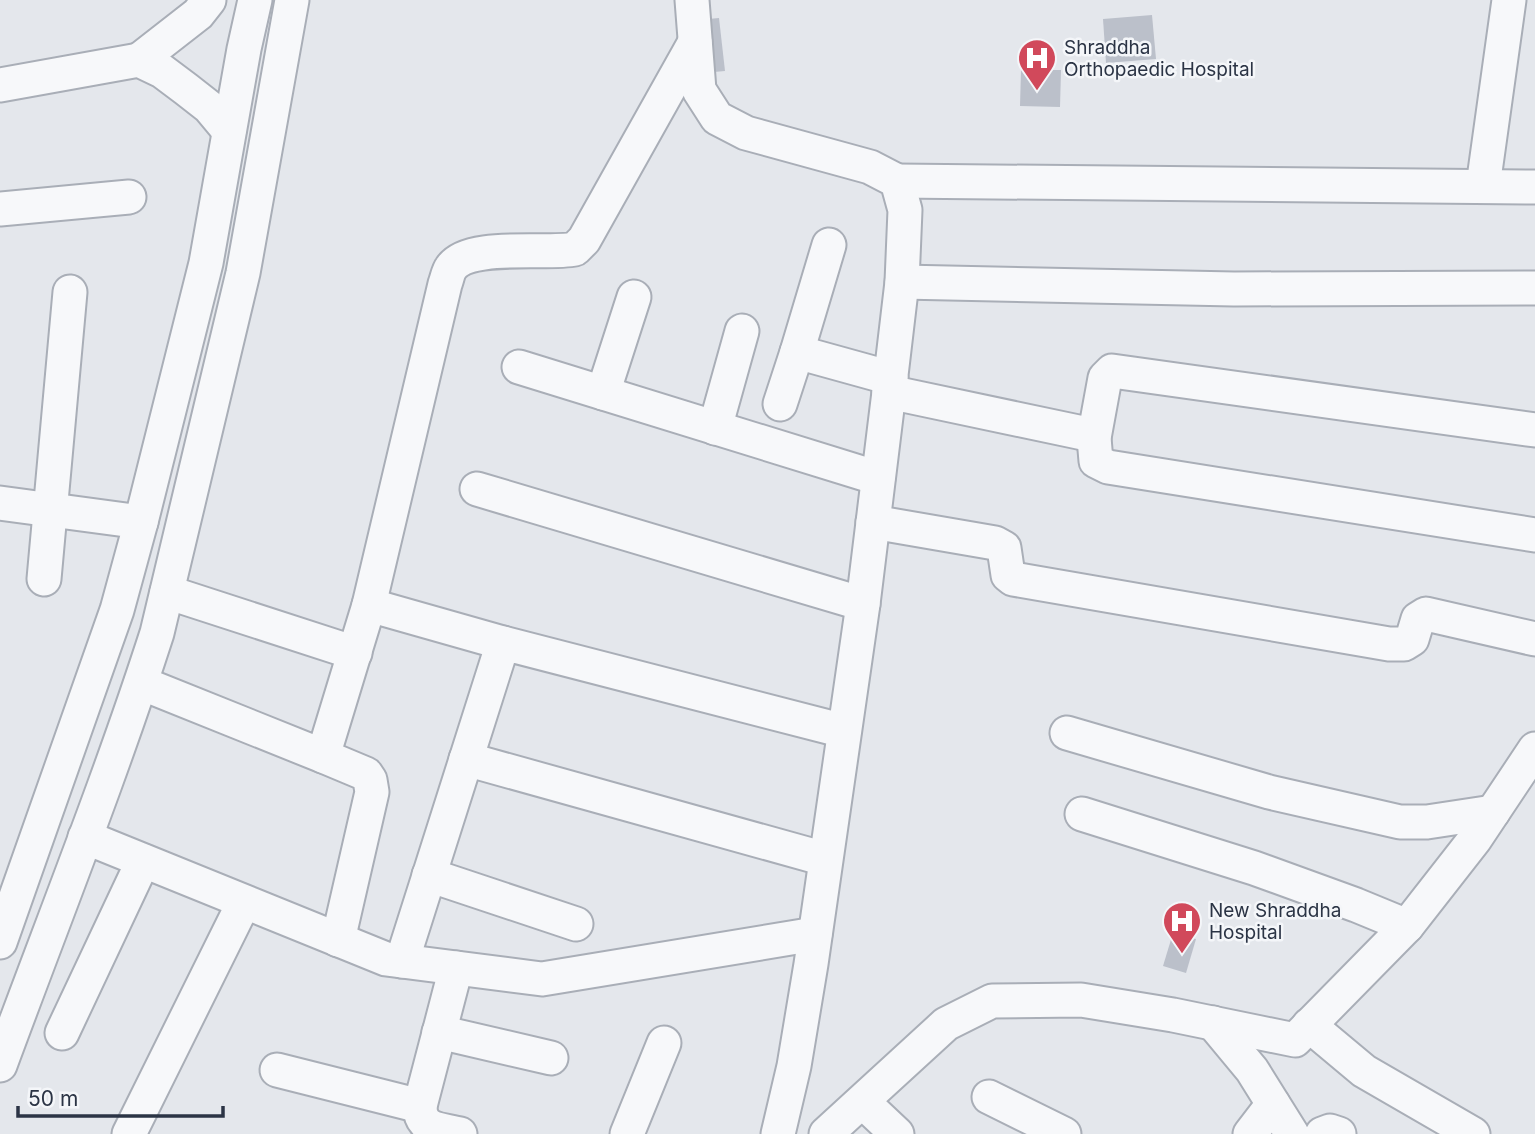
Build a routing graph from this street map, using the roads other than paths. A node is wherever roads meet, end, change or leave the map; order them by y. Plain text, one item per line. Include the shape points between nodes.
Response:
1 (209, 0) edge
2 (256, 0) edge
3 (292, 0) edge
4 (692, 0) edge
5 (1509, 0) edge
6 (695, 42) junction
7 (139, 60) junction
8 (0, 85) edge
9 (229, 131) junction
10 (897, 181) junction
11 (1483, 186) junction
12 (1535, 187) edge
13 (128, 197) dead end
14 (0, 209) edge
15 (829, 245) dead end
16 (902, 282) junction
17 (1535, 289) edge
18 (70, 292) dead end
19 (634, 297) dead end
20 (743, 331) dead end
21 (797, 352) junction
22 (519, 367) dead end
23 (890, 385) junction
24 (603, 393) junction
25 (780, 404) dead end
26 (715, 428) junction
27 (1535, 430) edge
28 (1094, 439) junction
29 (878, 478) junction
30 (477, 489) dead end
31 (0, 503) edge
32 (50, 510) junction
33 (141, 522) junction
34 (873, 522) junction
35 (1535, 535) edge
36 (44, 579) dead end
37 (167, 592) junction
38 (863, 604) junction
39 (369, 605) junction
40 (1535, 639) edge
41 (502, 642) junction
42 (355, 653) junction
43 (141, 683) junction
44 (844, 732) junction
45 (1067, 733) dead end
46 (1535, 749) edge
47 (323, 757) junction
48 (466, 759) junction
49 (1493, 812) junction
50 (1082, 814) dead end
51 (85, 837) junction
52 (825, 859) junction
53 (143, 860) junction
54 (26, 869) junction
55 (429, 875) junction
56 (0, 892) edge
57 (244, 902) junction
58 (576, 924) dead end
59 (1407, 926) junction
60 (815, 934) junction
61 (338, 940) junction
62 (0, 942) edge
63 (402, 961) junction
64 (456, 968) junction
65 (1213, 1023) junction
66 (1309, 1025) junction
67 (62, 1032) dead end
68 (439, 1032) junction
69 (664, 1043) dead end
70 (551, 1058) dead end
71 (0, 1065) edge
72 (277, 1070) dead end
73 (989, 1097) dead end
74 (863, 1102) junction
75 (1273, 1104) junction
76 (420, 1106) junction
77 (129, 1134) edge
78 (460, 1134) edge
79 (627, 1134) edge
80 (778, 1134) edge
81 (826, 1134) edge
82 (897, 1134) edge
83 (1064, 1134) edge
84 (1250, 1134) edge
85 (1292, 1134) edge
86 (1322, 1134) edge
87 (1339, 1134) edge
88 (1473, 1134) edge

1 - 7 street
2 - 9 street
3 - 37 street via 243,273
4 - 6 street
5 - 11 street
6 - 10 street via 699,90 717,118 746,133 870,167
6 - 39 street via 575,249 480,252 452,266
7 - 8 street
7 - 9 street via 162,71 209,107
9 - 33 street via 206,263
10 - 11 street
10 - 16 street via 905,210
11 - 12 street
13 - 14 street
15 - 21 street
16 - 17 street
16 - 23 street
18 - 32 street
19 - 24 street
20 - 26 street
21 - 23 street
21 - 25 street
22 - 24 street
23 - 28 street
23 - 29 street
24 - 26 street
26 - 29 street
27 - 28 street via 1112,371 1105,378
28 - 35 street via 1096,461 1108,467
29 - 34 street
30 - 38 street
31 - 32 street
32 - 33 street
32 - 36 street
33 - 54 street via 117,610
34 - 38 street
34 - 40 street via 995,543 1004,548 1008,575 1013,579 1390,644 1412,639 1418,619 1426,614
37 - 42 street
37 - 43 street
38 - 44 street
39 - 41 street
39 - 42 street
41 - 44 street
41 - 48 street
42 - 47 street
43 - 47 street
43 - 51 street
44 - 52 street
45 - 49 street via 1269,792 1400,822
46 - 49 street
47 - 61 street via 366,774 372,792
48 - 52 street
48 - 55 street
49 - 59 street
50 - 59 street via 1254,868
51 - 53 street
51 - 71 street
52 - 60 street
53 - 57 street
53 - 67 street
54 - 56 street
54 - 62 street
55 - 58 street
55 - 63 street
57 - 61 street
57 - 77 street
59 - 66 street
60 - 64 street via 542,979
60 - 80 street
61 - 63 street
63 - 64 street
64 - 68 street
65 - 66 street via 1295,1040
65 - 74 street via 1081,1000 992,1001 946,1024
65 - 75 street
66 - 88 street via 1364,1071
68 - 70 street
68 - 76 street
69 - 79 street
72 - 76 street
73 - 83 street
74 - 81 street
74 - 82 street
75 - 84 street
75 - 85 street
76 - 78 street via 425,1124
86 - 87 street

